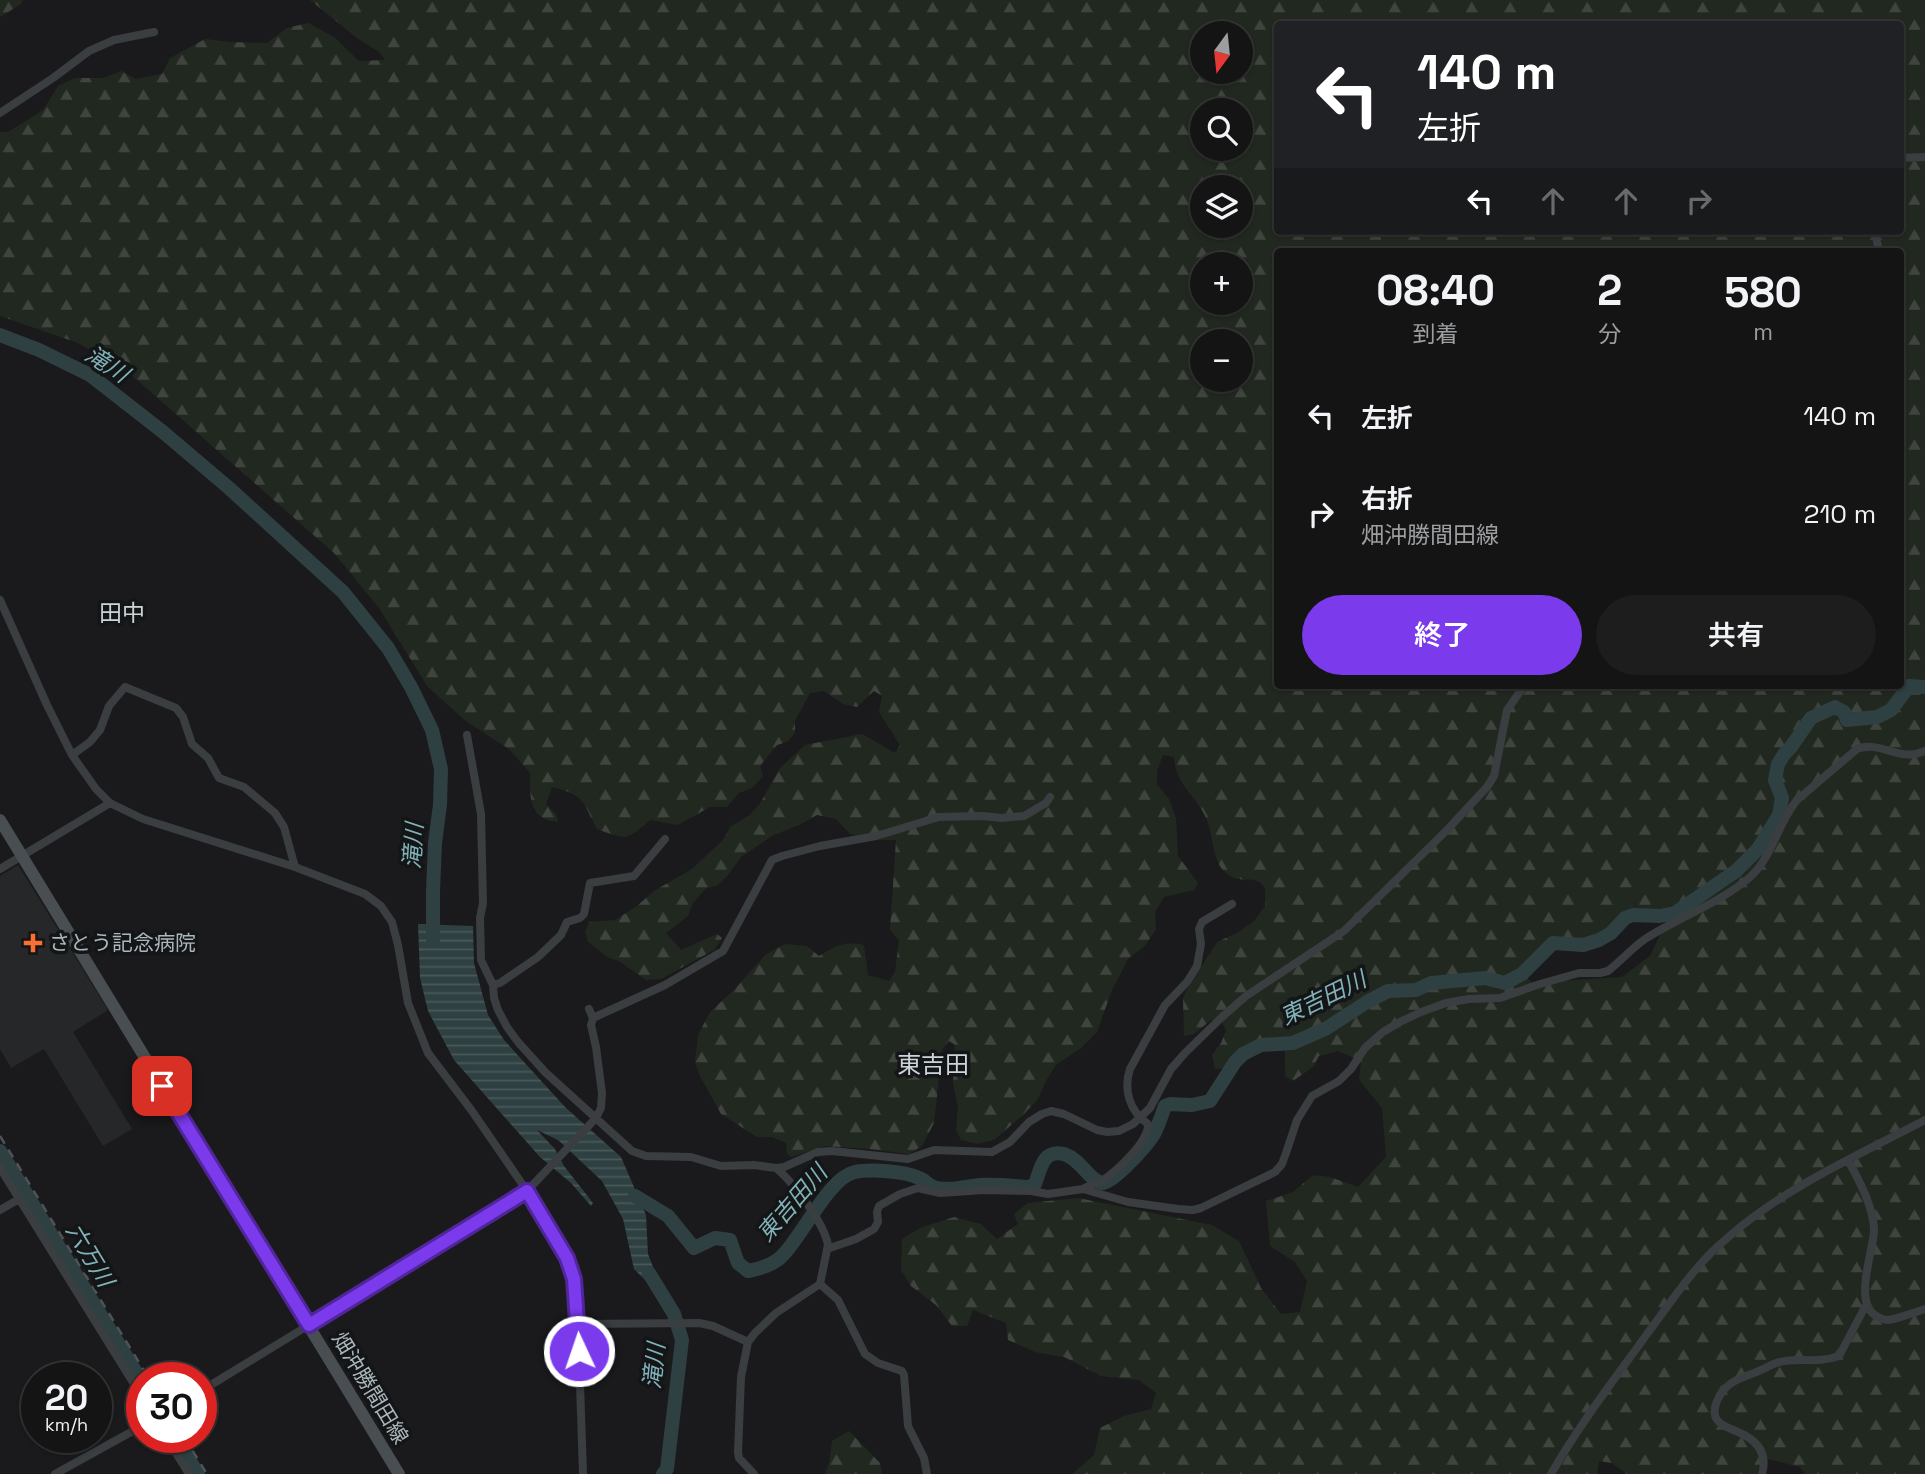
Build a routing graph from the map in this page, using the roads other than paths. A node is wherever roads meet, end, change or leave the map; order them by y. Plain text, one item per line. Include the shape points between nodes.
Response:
1 (155, 32) dead end
2 (0, 113) edge
3 (1925, 157) edge
4 (1904, 158) edge
5 (0, 600) edge
6 (1521, 689) edge
7 (467, 735) dead end
8 (1925, 751) edge
9 (72, 755) junction
10 (1050, 797) dead end
11 (110, 803) junction
12 (0, 820) edge
13 (666, 839) dead end
14 (22, 855) junction
15 (295, 867) junction
16 (0, 869) edge
17 (1232, 904) dead end
18 (493, 985) junction
19 (596, 1118) junction
20 (1140, 1119) junction
21 (1925, 1120) edge
22 (1848, 1160) junction
23 (0, 1168) edge
24 (776, 1168) junction
25 (1083, 1189) junction
26 (527, 1191) junction
27 (19, 1199) junction
28 (0, 1210) edge
29 (827, 1249) junction
30 (820, 1284) junction
31 (1867, 1305) junction
32 (1925, 1309) edge
33 (578, 1324) junction
34 (309, 1325) junction
35 (748, 1342) junction
36 (126, 1371) edge
37 (217, 1381) edge
38 (126, 1435) edge
39 (176, 1453) edge
40 (55, 1474) edge
41 (189, 1474) edge
42 (399, 1474) edge
43 (583, 1474) edge
44 (754, 1474) edge
45 (927, 1474) edge
46 (1551, 1474) edge
47 (1762, 1474) edge

1 - 2 street via 114,40 89,51
3 - 4 street
5 - 9 street
6 - 20 street via 1507,710 1494,776 1487,787 1344,931 1246,996 1221,1018 1171,1069
7 - 18 street via 481,814 481,960
8 - 25 street via 1906,755 1875,746 1857,749 1797,800 1763,863 1750,877 1647,938 1608,971 1579,973 1500,998 1446,1003 1383,1032 1339,1081 1312,1096 1275,1172 1193,1210 1128,1202
9 - 11 street
9 - 15 street via 100,730 109,706 125,687 176,708 192,744 208,758 219,778 244,787 275,813 284,827
10 - 19 street via 1024,816 939,817 772,860 723,951 665,985 591,1014 602,1093
11 - 14 street
11 - 15 street via 143,819
12 - 14 main road, 畑沖勝間田線
13 - 18 street via 634,876 590,883 584,914 567,922 538,957
14 - 16 street
14 - 34 main road, 畑沖勝間田線
15 - 26 street via 365,894 381,906 392,922 408,1003 428,1052
17 - 20 street via 1202,922 1197,966 1165,1005 1130,1069 1131,1105
18 - 19 street via 498,1010 513,1035 545,1072
19 - 24 street via 632,1151 646,1156
19 - 26 street
20 - 24 street via 1107,1132 1051,1111 1029,1122 1010,1142 992,1152 934,1150 908,1159 818,1152
20 - 25 street via 1148,1124 1146,1137 1118,1170
21 - 22 street
22 - 31 street via 1873,1216
22 - 46 street via 1757,1215 1699,1266
23 - 27 street
24 - 29 street via 813,1213
25 - 29 street via 1048,1194 984,1190 940,1194 918,1188 879,1206 874,1229
26 - 33 street via 567,1258
26 - 34 street
27 - 28 street
27 - 36 street
29 - 30 street
30 - 35 street via 776,1313
30 - 45 street via 843,1307 865,1354 902,1371 908,1426
31 - 32 street via 1873,1315 1886,1321
31 - 47 street via 1839,1356 1780,1362 1731,1382 1723,1391 1714,1408 1715,1417 1756,1444 1763,1454
33 - 35 street via 699,1323
33 - 43 street
34 - 37 street
34 - 42 main road, 畑沖勝間田線
35 - 44 street via 741,1377 738,1452
38 - 40 street
39 - 41 street

